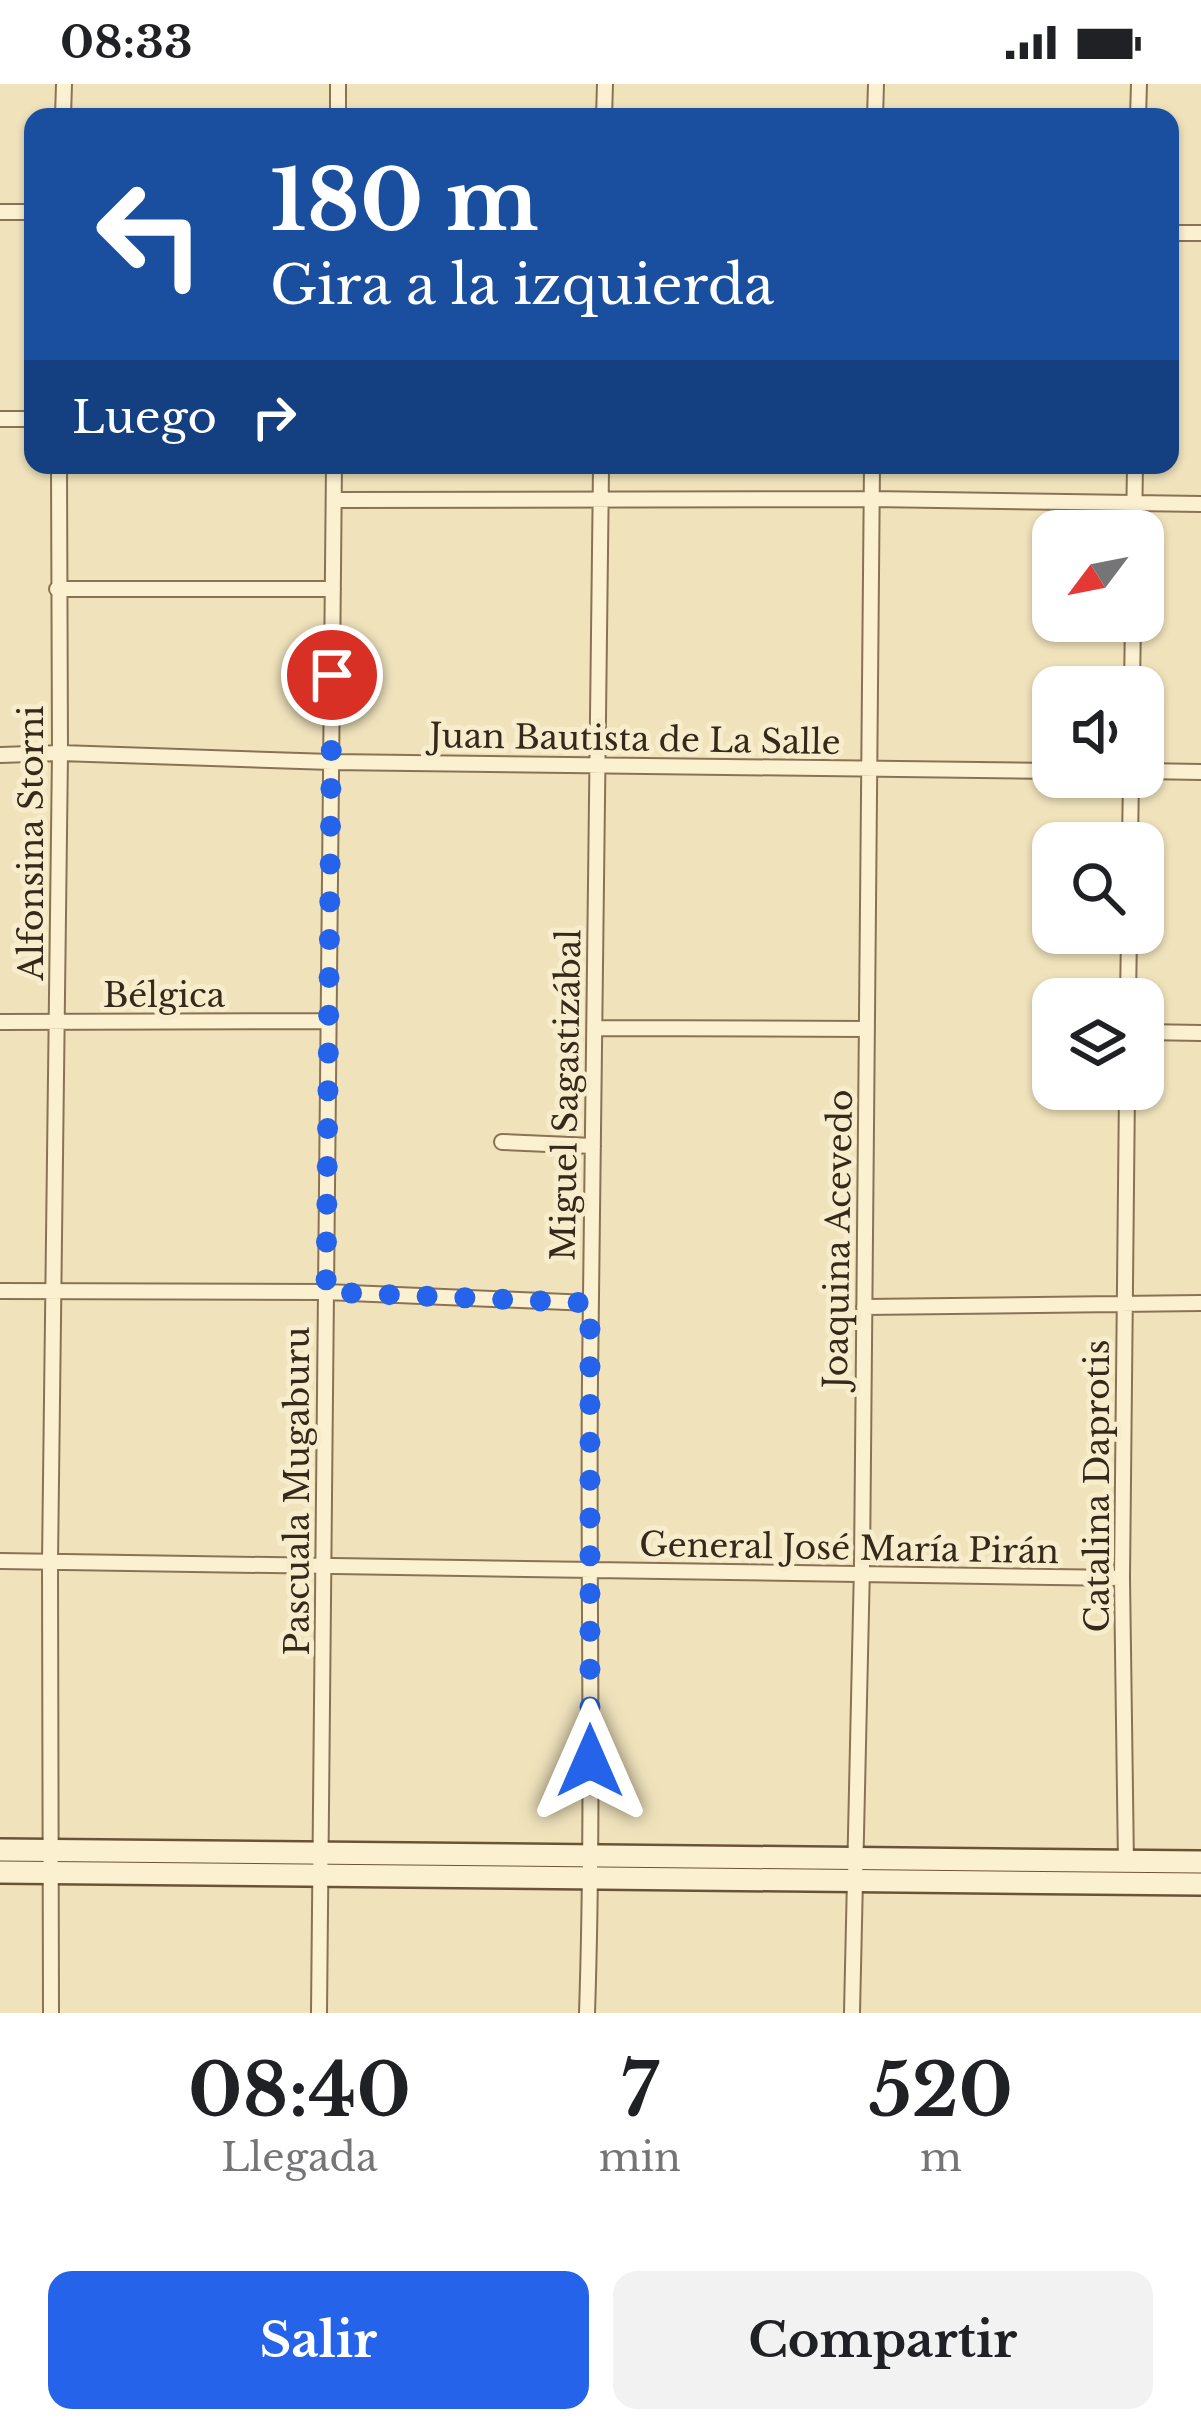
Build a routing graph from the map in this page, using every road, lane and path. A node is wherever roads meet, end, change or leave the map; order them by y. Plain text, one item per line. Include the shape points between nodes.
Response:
1 (59, 474) edge
2 (334, 474) edge
3 (601, 474) edge
4 (872, 474) edge
5 (1135, 474) edge
6 (872, 499) junction
7 (334, 500) junction
8 (601, 501) junction
9 (1135, 503) junction
10 (1201, 504) edge
11 (1135, 510) edge
12 (57, 589) junction
13 (332, 589) junction
14 (0, 754) edge
15 (60, 754) junction
16 (331, 761) junction
17 (597, 766) junction
18 (869, 769) junction
19 (1032, 771) edge
20 (1164, 772) edge
21 (1201, 772) edge
22 (328, 1021) junction
23 (0, 1022) edge
24 (56, 1022) junction
25 (595, 1028) junction
26 (867, 1029) junction
27 (1164, 1032) edge
28 (1201, 1033) edge
29 (1127, 1110) edge
30 (502, 1142) dead end
31 (592, 1146) junction
32 (0, 1291) edge
33 (51, 1291) junction
34 (326, 1292) junction
35 (590, 1303) junction
36 (1125, 1303) junction
37 (1201, 1304) edge
38 (864, 1306) junction
39 (0, 1562) edge
40 (50, 1562) junction
41 (323, 1565) junction
42 (589, 1572) junction
43 (862, 1575) junction
44 (1122, 1578) junction
45 (0, 1850) edge
46 (52, 1861) junction
47 (1201, 1862) edge
48 (321, 1864) junction
49 (591, 1867) junction
50 (855, 1869) junction
51 (0, 1872) edge
52 (1126, 1872) junction
53 (1201, 1884) edge
54 (51, 2013) edge
55 (320, 2013) edge
56 (587, 2013) edge
57 (852, 2013) edge

1 - 12 street, Alfonsina Storni
2 - 7 street, Pascuala Mugaburu
3 - 8 street, Miguel Sagastizábal
4 - 6 street, Joaquina Acevedo
5 - 9 street
6 - 8 street
6 - 9 street
6 - 18 street, Joaquina Acevedo
7 - 8 street
7 - 13 street, Pascuala Mugaburu
8 - 17 street, Miguel Sagastizábal
9 - 10 street
9 - 11 street
12 - 13 street
12 - 15 street, Alfonsina Storni
13 - 16 street, Pascuala Mugaburu
14 - 15 street, Juan Bautista de La Salle
15 - 16 street, Juan Bautista de La Salle
15 - 24 street, Alfonsina Storni
16 - 17 street, Juan Bautista de La Salle
16 - 22 street, Pascuala Mugaburu
17 - 18 street, Juan Bautista de La Salle
17 - 25 street, Miguel Sagastizábal
18 - 19 street, Juan Bautista de La Salle
18 - 26 street, Joaquina Acevedo
20 - 21 street
22 - 24 street, Bélgica
22 - 34 street, Pascuala Mugaburu
23 - 24 street, Bélgica
24 - 33 street, Alfonsina Storni
25 - 26 street
25 - 31 street, Miguel Sagastizábal
26 - 38 street, Joaquina Acevedo
27 - 28 street
29 - 36 street, Catalina Daprotis
30 - 31 street
31 - 35 street, Miguel Sagastizábal
32 - 33 street
33 - 34 street
33 - 40 street, Alfonsina Storni
34 - 35 street
34 - 41 street, Pascuala Mugaburu
35 - 42 street, Miguel Sagastizábal
36 - 37 street
36 - 38 street
36 - 44 street, Catalina Daprotis
38 - 43 street, Joaquina Acevedo
39 - 40 street, General José María Pirán
40 - 41 street, General José María Pirán
40 - 46 street, Alfonsina Storni
41 - 42 street, General José María Pirán
41 - 48 street, Pascuala Mugaburu
42 - 43 street, General José María Pirán
42 - 49 street, Miguel Sagastizábal
43 - 44 street, General José María Pirán
43 - 50 street, Joaquina Acevedo
44 - 52 street, Catalina Daprotis
45 - 46 main road
46 - 48 main road
46 - 51 main road
46 - 54 street, Alfonsina Storni
47 - 52 main road
48 - 49 main road
48 - 55 street, Pascuala Mugaburu
49 - 50 main road
49 - 56 street, Miguel Sagastizábal
50 - 52 main road
50 - 57 street, Joaquina Acevedo
52 - 53 main road

